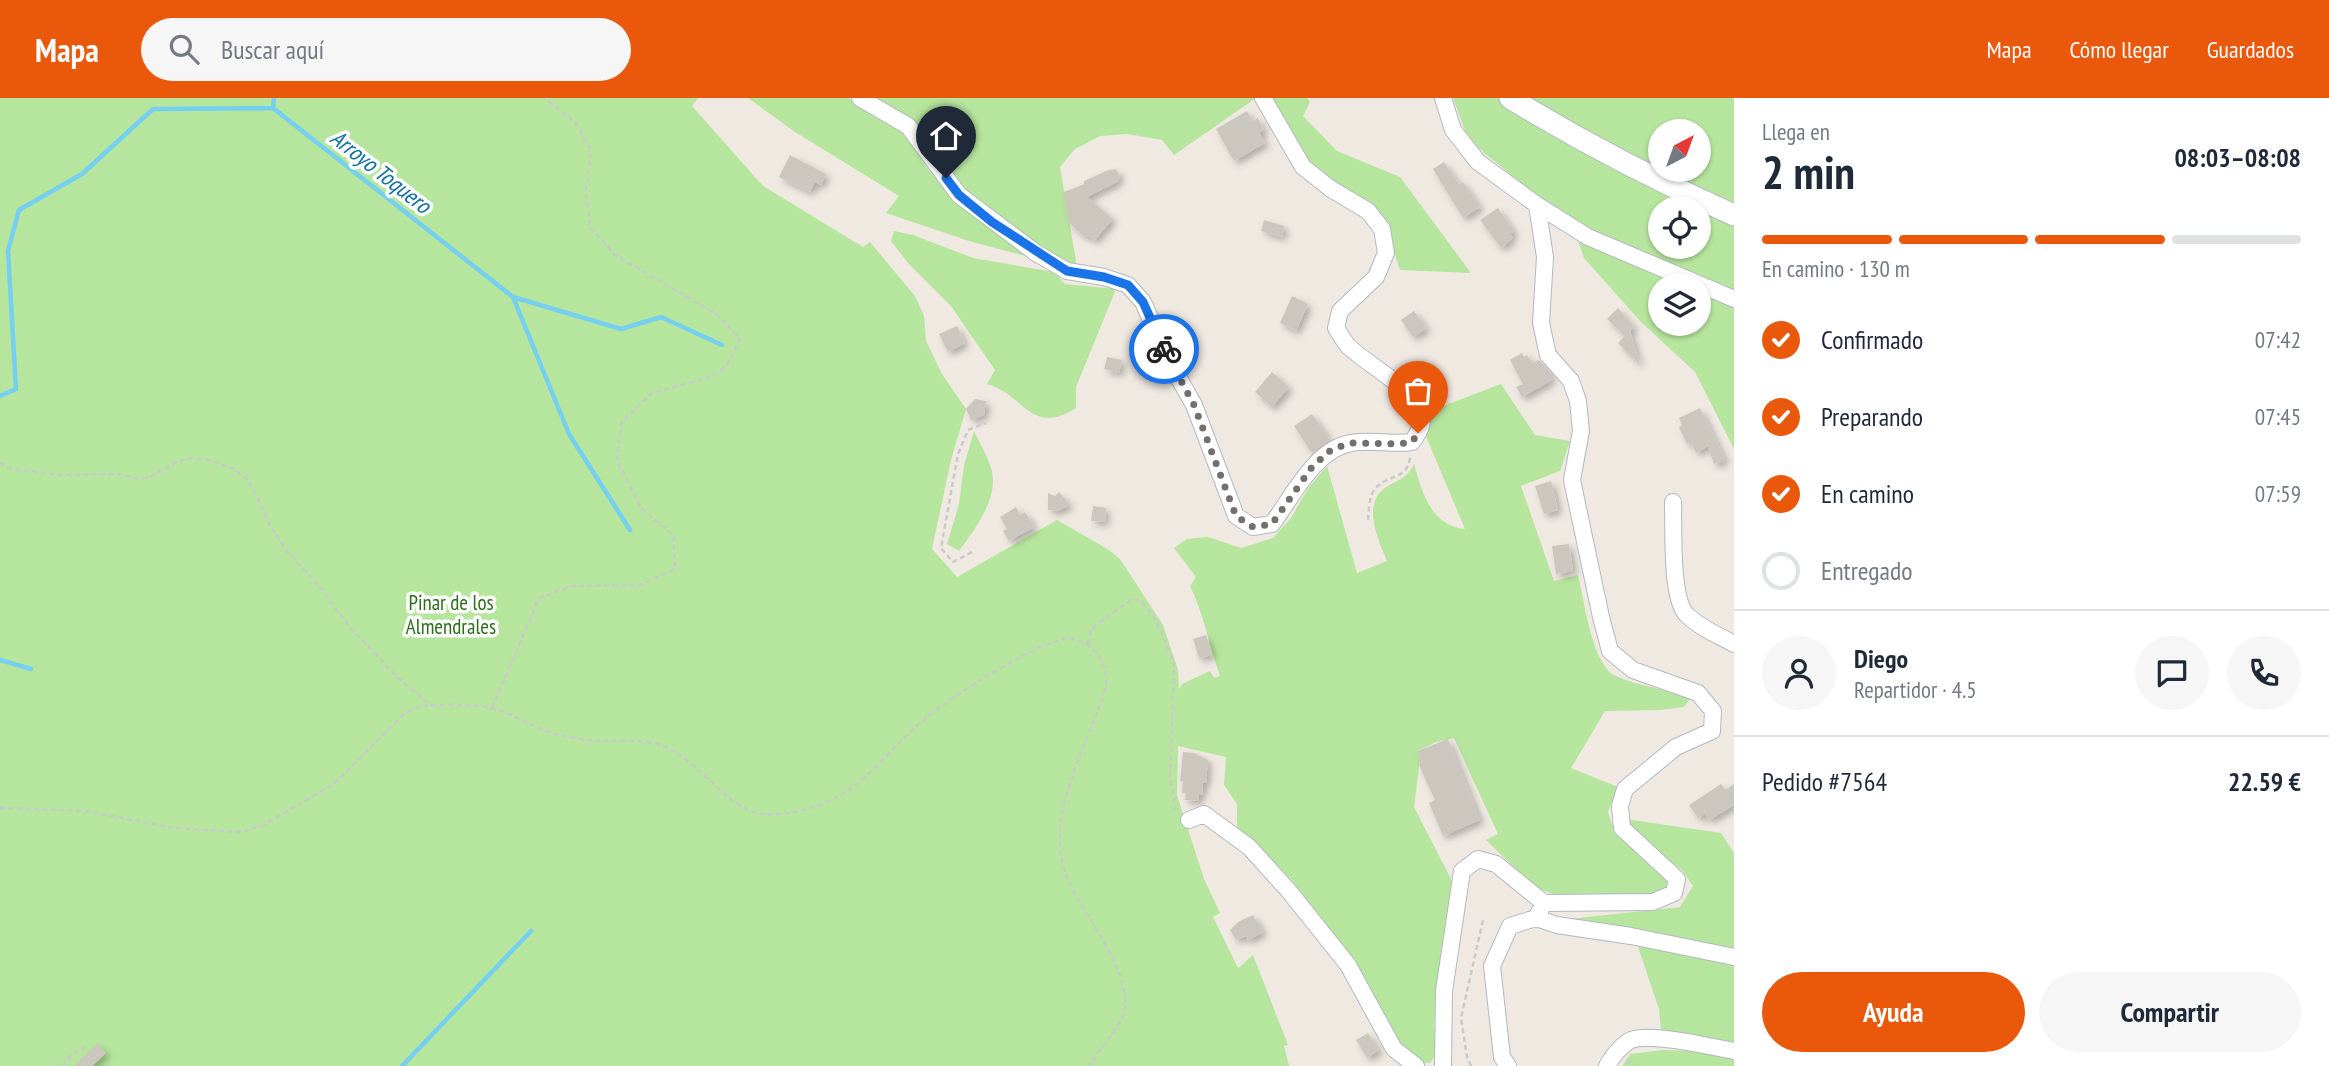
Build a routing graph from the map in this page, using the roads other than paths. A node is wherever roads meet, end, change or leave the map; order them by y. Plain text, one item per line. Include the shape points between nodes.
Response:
1 (860, 98) edge
2 (1263, 98) edge
3 (1443, 98) edge
4 (1510, 98) edge
5 (1537, 205) junction
6 (1734, 215) edge
7 (1734, 299) edge
8 (1673, 502) dead end
9 (1734, 644) edge
10 (1183, 818) road end
11 (1544, 903) junction
12 (1536, 919) junction
13 (1734, 957) edge
14 (1734, 1051) edge
15 (1416, 1066) edge
16 (1443, 1066) edge
17 (1508, 1066) edge
18 (1607, 1066) edge

1 - 2 street via 908,126 959,195 1025,245 1067,271 1128,285 1143,302 1194,405 1236,516 1253,527 1272,524 1312,467 1332,449 1352,443 1412,442 1422,417 1414,401 1348,346 1336,328 1340,311 1376,277 1386,253 1382,229 1368,211 1303,167
3 - 5 street via 1453,131 1478,162
4 - 6 main road via 1675,189
5 - 7 street via 1588,236
5 - 11 street via 1545,257 1541,323 1548,355 1571,381 1578,401 1581,431 1572,480 1610,652 1633,670 1698,693 1713,711 1712,731 1676,747 1640,776 1625,789 1620,806 1622,828 1677,879 1674,893 1653,902
8 - 9 street via 1675,582 1684,613
10 - 15 street via 1203,814 1249,847 1348,965 1394,1049
11 - 12 street
11 - 16 street via 1496,864 1478,859 1462,871 1444,991
12 - 13 street
12 - 17 street via 1510,926 1492,966 1502,1057
14 - 18 street via 1650,1037 1631,1040

